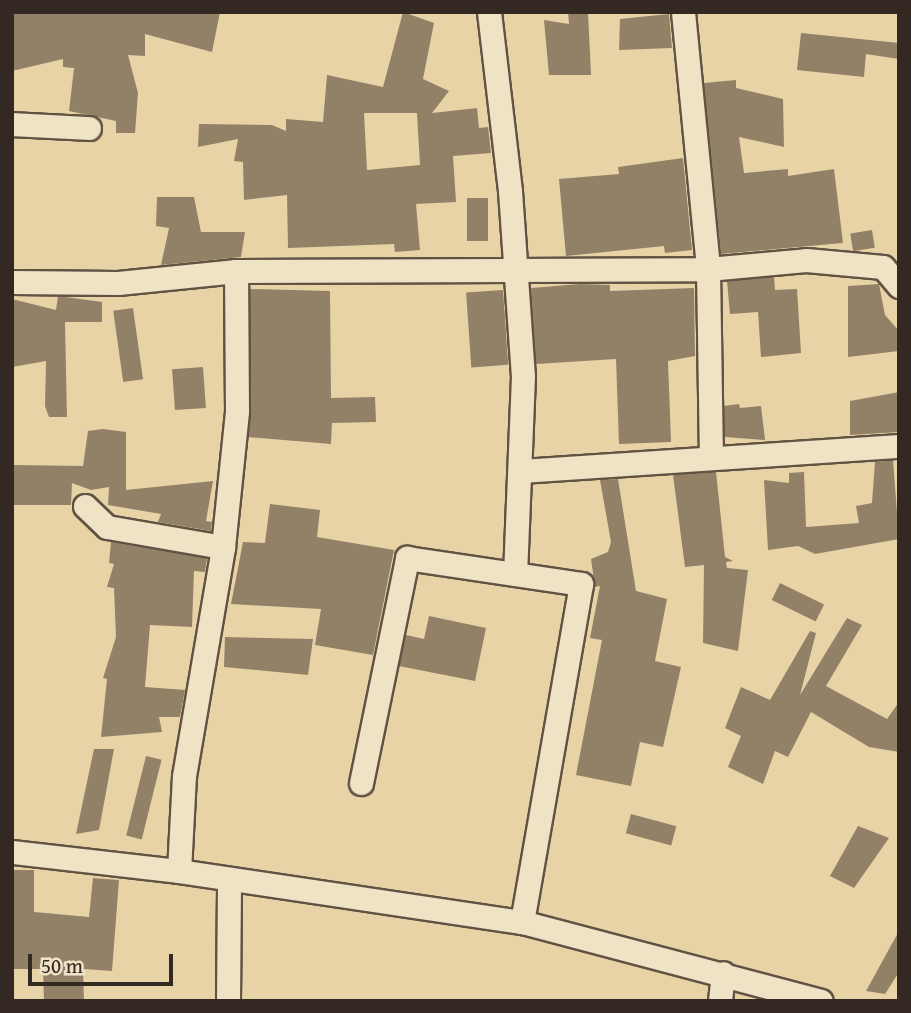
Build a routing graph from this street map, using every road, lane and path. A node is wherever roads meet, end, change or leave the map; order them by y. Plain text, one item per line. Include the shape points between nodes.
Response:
1 (489, 12) edge
2 (683, 12) edge
3 (12, 124) edge
4 (89, 128) dead end
5 (708, 269) junction
6 (236, 271) junction
7 (516, 271) junction
8 (12, 282) edge
9 (899, 286) edge
10 (899, 446) edge
11 (711, 457) junction
12 (521, 471) junction
13 (85, 506) dead end
14 (223, 547) junction
15 (515, 574) junction
16 (361, 783) dead end
17 (12, 852) edge
18 (179, 871) junction
19 (229, 880) junction
20 (522, 922) junction
21 (723, 973) junction
22 (228, 1001) edge
23 (720, 1001) edge
24 (821, 1001) edge

1 - 7 street
2 - 5 street
3 - 4 street
5 - 7 street
5 - 9 street via 806,260 883,267
5 - 11 street
6 - 7 street
6 - 8 street via 118,283
6 - 14 street via 237,411
7 - 12 street
10 - 11 street
11 - 12 street
12 - 15 street
13 - 14 street via 107,527
14 - 18 street via 184,776
15 - 16 street via 412,556 402,562
15 - 20 street via 575,580 583,592
17 - 18 street
18 - 19 street
19 - 20 street
19 - 22 street
20 - 21 street
21 - 23 street
21 - 24 street

